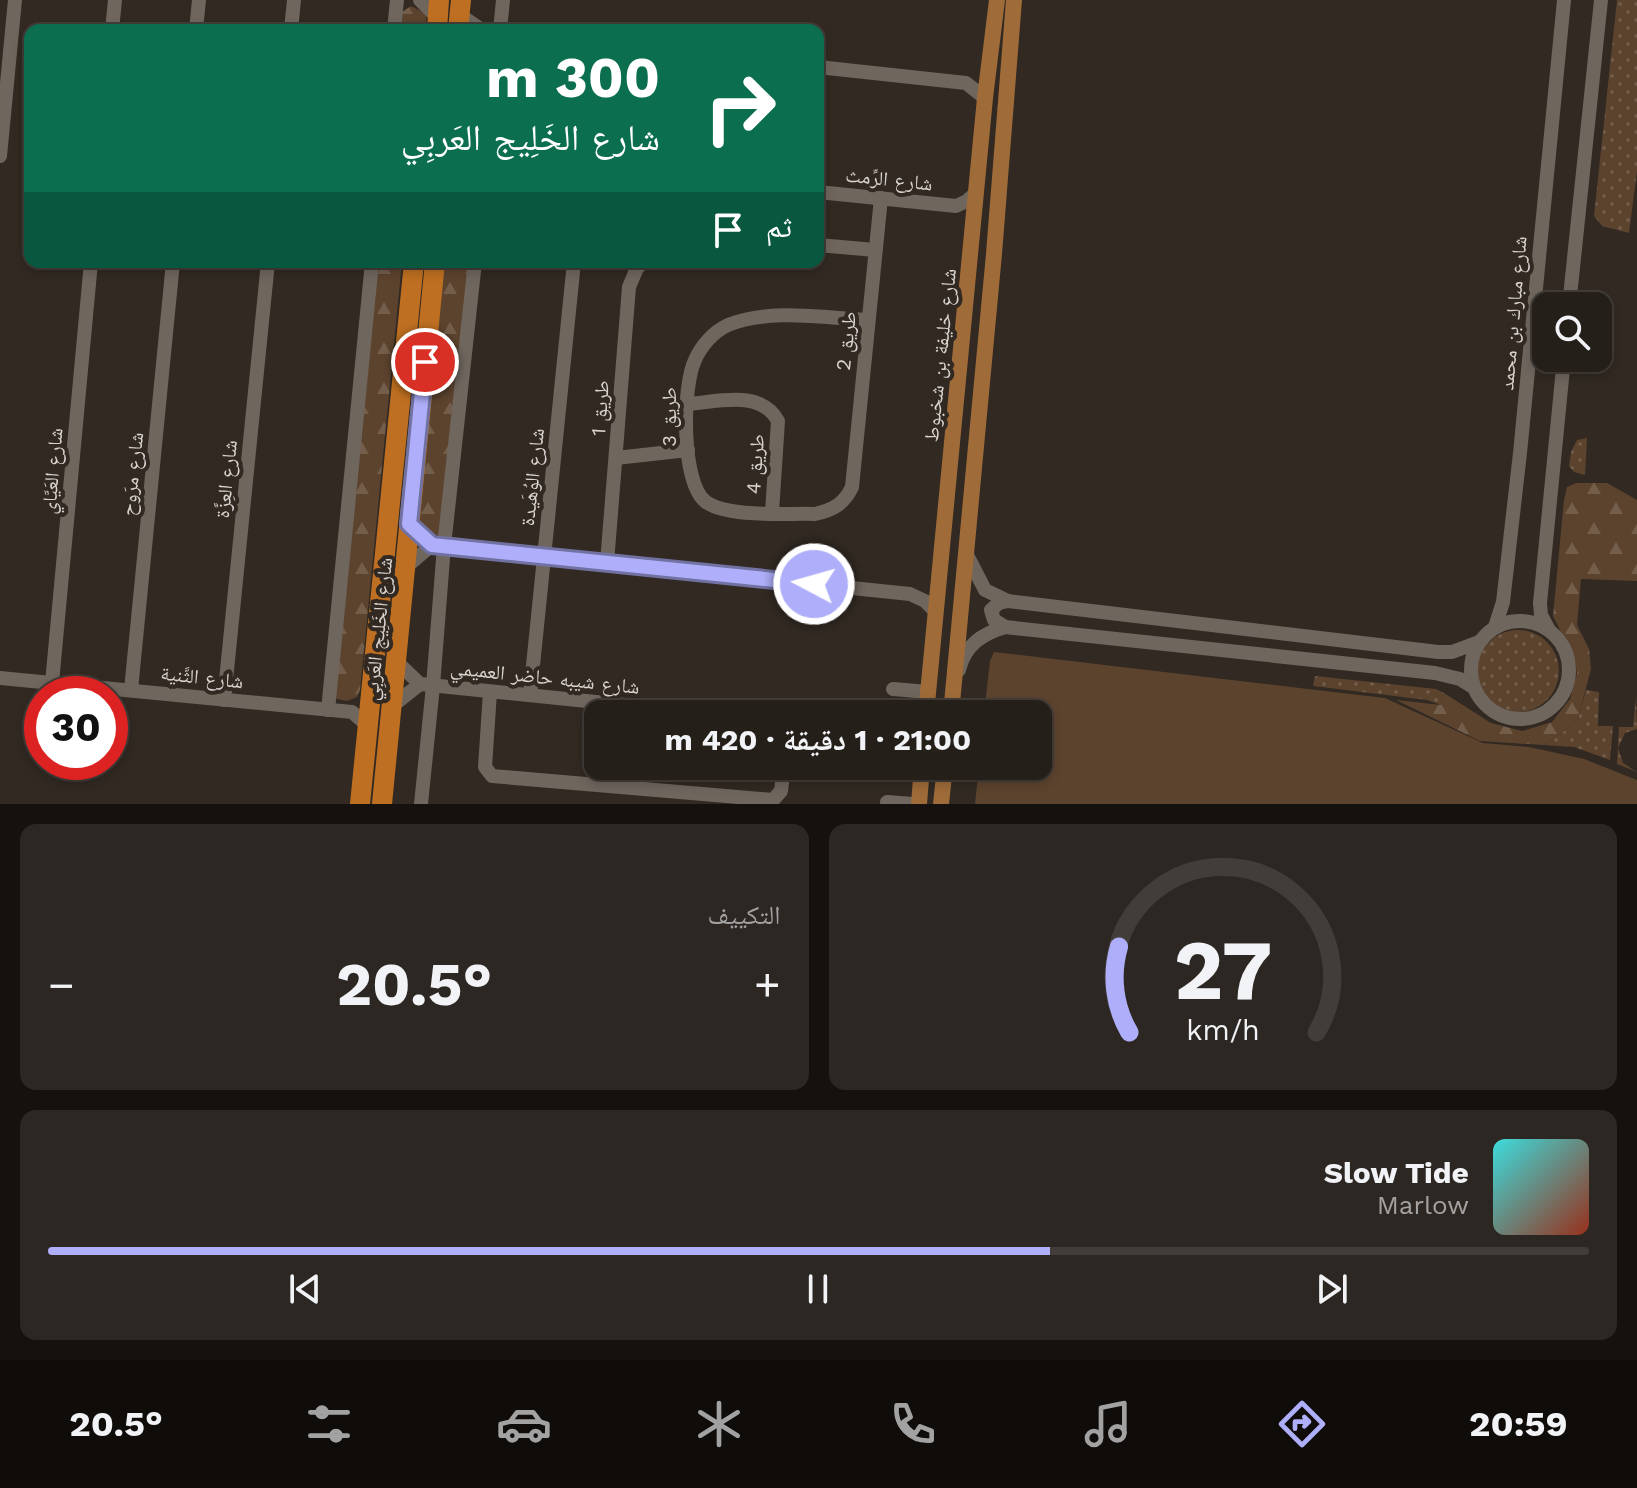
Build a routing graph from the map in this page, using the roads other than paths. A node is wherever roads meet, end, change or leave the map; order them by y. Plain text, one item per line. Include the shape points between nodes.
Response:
1 (15, 0) edge
2 (115, 0) edge
3 (199, 0) edge
4 (294, 0) edge
5 (397, 0) edge
6 (420, 0) edge
7 (503, 0) edge
8 (997, 0) edge
9 (1014, 0) edge
10 (1564, 0) edge
11 (1601, 0) edge
12 (438, 16) edge
13 (113, 24) edge
14 (197, 24) edge
15 (292, 24) edge
16 (395, 24) edge
17 (501, 24) edge
18 (989, 67) junction
19 (824, 68) edge
20 (966, 83) junction
21 (985, 98) junction
22 (0, 156) edge
23 (977, 192) junction
24 (824, 193) edge
25 (881, 198) junction
26 (956, 206) junction
27 (973, 223) junction
28 (824, 246) edge
29 (875, 250) junction
30 (90, 268) edge
31 (172, 268) edge
32 (267, 268) edge
33 (371, 268) edge
34 (413, 268) edge
35 (434, 268) edge
36 (474, 268) edge
37 (573, 268) edge
38 (637, 268) edge
39 (1570, 292) edge
40 (868, 320) junction
41 (1563, 372) edge
42 (687, 404) junction
43 (688, 450) junction
44 (616, 458) junction
45 (852, 487) joint
46 (772, 512) junction
47 (409, 524) junction
48 (438, 545) junction
49 (966, 551) junction
50 (544, 556) junction
51 (607, 563) junction
52 (405, 568) junction
53 (940, 571) junction
54 (910, 594) junction
55 (1008, 601) junction
56 (936, 612) junction
57 (1005, 627) junction
58 (1495, 627) junction
59 (1549, 630) junction
60 (1479, 642) junction
61 (396, 661) junction
62 (53, 676) edge
63 (0, 678) edge
64 (24, 680) edge
65 (426, 685) junction
66 (1473, 687) junction
67 (893, 689) dead end
68 (128, 690) edge
69 (131, 690) junction
70 (490, 692) junction
71 (928, 692) junction
72 (530, 695) junction
73 (371, 698) junction
74 (224, 700) junction
75 (927, 700) edge
76 (953, 700) edge
77 (953, 700) edge
78 (584, 701) edge
79 (391, 707) junction
80 (328, 710) junction
81 (352, 712) junction
82 (368, 726) junction
83 (782, 780) edge
84 (920, 780) edge
85 (944, 780) edge
86 (887, 800) edge
87 (360, 804) edge
88 (382, 804) edge
89 (421, 804) edge
90 (916, 804) edge
91 (941, 804) edge

1 - 22 street
2 - 13 street
3 - 14 street
4 - 15 street
5 - 16 street
6 - 12 street
7 - 17 street
8 - 18 main road, شارع خليفة بن شخبوط
9 - 49 main road
10 - 58 street, شارع مبارك بن محمد via 1503,602
11 - 39 street
18 - 20 street
18 - 21 main road, شارع خليفة بن شخبوط
19 - 20 street
20 - 21 street
21 - 23 main road, شارع خليفة بن شخبوط
23 - 26 street, شارع الرِّمث
23 - 27 main road, شارع خليفة بن شخبوط
24 - 25 street, شارع الرِّمث
25 - 26 street, شارع الرِّمث
25 - 29 street, طريق 2
26 - 27 street, شارع الرِّمث
27 - 53 main road, شارع خليفة بن شخبوط
28 - 29 street
29 - 40 street, طريق 2
30 - 62 street, شارع العَيَّاي
31 - 69 street, شارع مرَوح
32 - 74 street, شارع العِزَّة
33 - 80 street, شارع الخَلِيج العَربِي
34 - 73 highway, شارع الخَلِيج العَربِي
35 - 47 highway, شارع الخَلِيج العَربِي
36 - 48 street
37 - 50 street, شارع الوُهَيدة
38 - 44 street, طريق 1 via 629,287
40 - 42 street, طريق 3 via 777,317 727,326 712,336 693,363
40 - 45 street, طريق 2
41 - 59 street via 1540,603
42 - 43 street, طريق 3
42 - 46 street, طريق 4 via 739,400 762,403 772,411 778,421
43 - 44 street
43 - 46 street, طريق 3 via 691,475 704,500 729,510
44 - 51 street, طريق 1
45 - 46 street, طريق 3 via 828,511
47 - 48 street
47 - 52 highway, شارع الخَلِيج العَربِي
48 - 50 street
48 - 52 street
48 - 65 street
49 - 55 street via 982,586
49 - 76 main road
50 - 51 street
50 - 72 street, شارع الوُهَيدة
51 - 54 street
52 - 61 highway, شارع الخَلِيج العَربِي
53 - 54 street via 930,584
53 - 56 main road, شارع خليفة بن شخبوط
54 - 56 street
55 - 57 street via 991,610 994,620
55 - 60 street via 1438,652
56 - 71 main road, شارع خليفة بن شخبوط
57 - 66 street via 1435,673
57 - 77 street via 982,636 966,651
58 - 59 street via 1522,621
58 - 60 street
59 - 66 street via 1564,650 1569,675 1565,691 1549,710 1527,720 1510,719 1481,702
60 - 66 street via 1472,656
61 - 65 street
61 - 79 highway, شارع الخَلِيج العَربِي
63 - 64 street, شارع الثَّنية
65 - 70 street, شارع شيبه حاضر العميمي
65 - 79 street
65 - 89 street
67 - 71 street
68 - 69 street, شارع الثَّنية
69 - 74 street, شارع الثَّنية
70 - 72 street, شارع شيبه حاضر العميمي
70 - 83 street via 485,767 492,776 773,800
71 - 75 main road, شارع خليفة بن شخبوط
72 - 78 street, شارع شيبه حاضر العميمي
73 - 81 street
73 - 82 highway, شارع الخَلِيج العَربِي
74 - 80 street, شارع الثَّنية
79 - 88 highway, شارع الخَلِيج العَربِي
80 - 81 street, شارع الثَّنية
81 - 82 street
82 - 87 highway, شارع الخَلِيج العَربِي
84 - 90 main road
85 - 91 main road
86 - 90 street

